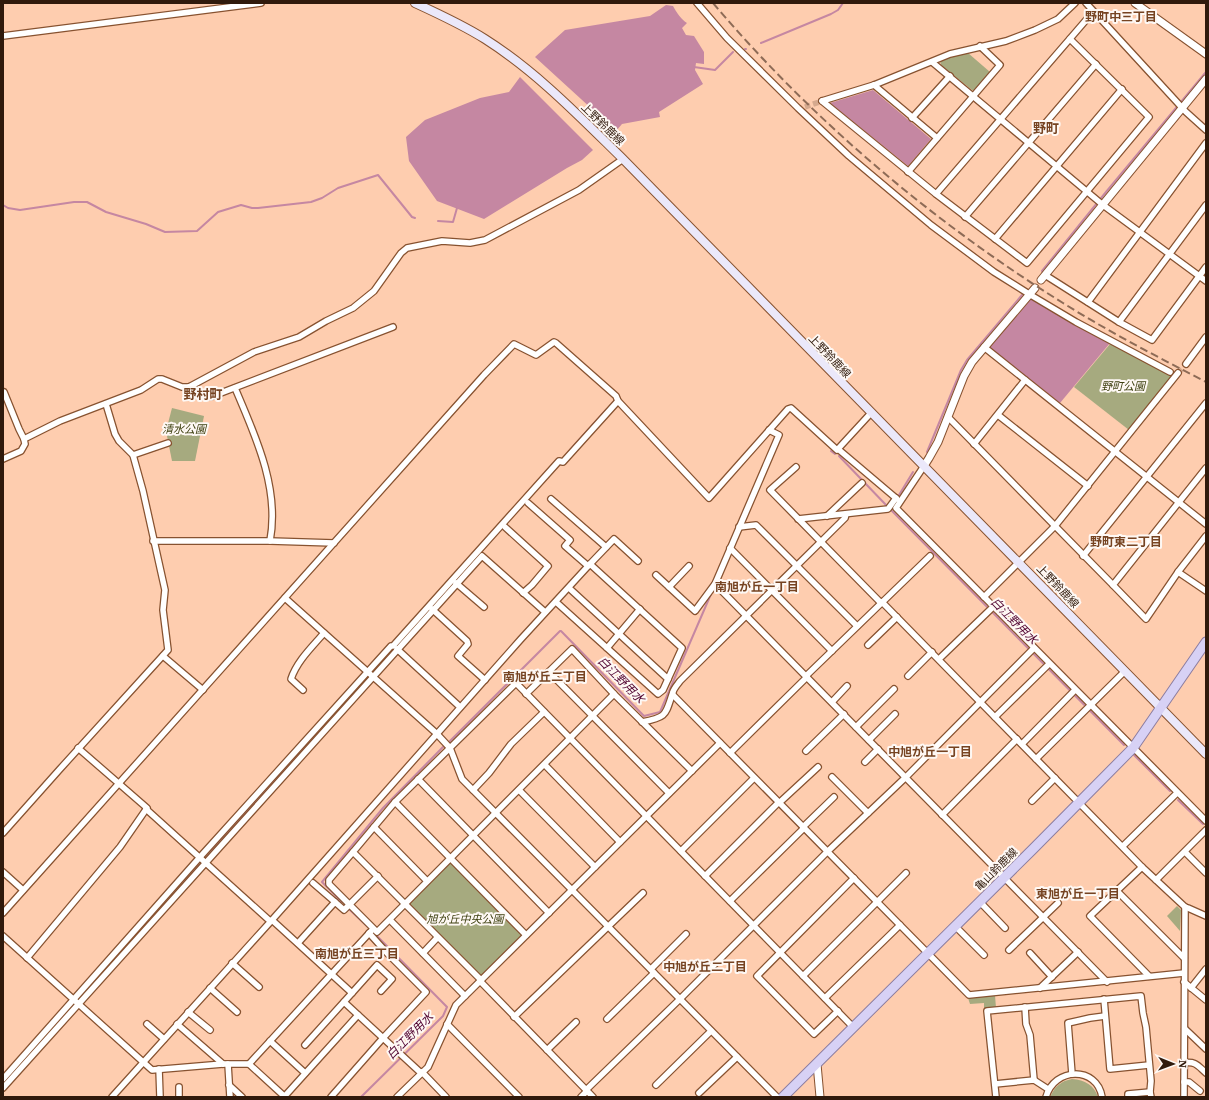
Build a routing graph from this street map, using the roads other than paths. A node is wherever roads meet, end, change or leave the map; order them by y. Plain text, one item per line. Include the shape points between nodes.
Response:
1 (261, 3) edge
2 (415, 3) edge
3 (697, 3) edge
4 (1075, 3) edge
5 (1086, 3) edge
6 (1135, 3) edge
7 (1093, 12) junction
8 (3, 36) edge
9 (1070, 39) junction
10 (980, 46) junction
11 (1206, 54) edge
12 (932, 62) junction
13 (1096, 64) junction
14 (950, 76) junction
15 (1206, 79) edge
16 (874, 85) junction
17 (1122, 89) junction
18 (973, 96) junction
19 (1180, 105) junction
20 (912, 118) junction
21 (1001, 119) junction
22 (1206, 130) edge
23 (937, 138) junction
24 (1029, 142) junction
25 (1206, 143) edge
26 (623, 159) junction
27 (1056, 166) junction
28 (908, 172) junction
29 (1086, 191) junction
30 (936, 194) junction
31 (1100, 202) junction
32 (1206, 204) edge
33 (965, 217) junction
34 (1140, 232) junction
35 (995, 239) junction
36 (1169, 254) junction
37 (1206, 267) edge
38 (1199, 276) junction
39 (1043, 278) joint
40 (1206, 282) edge
41 (1035, 288) dead end
42 (1029, 294) junction
43 (1088, 302) junction
44 (1119, 322) junction
45 (393, 328) dead end
46 (1206, 337) edge
47 (984, 347) junction
48 (1186, 364) tunnel mouth
49 (1170, 372) dead end
50 (1178, 373) tunnel mouth
51 (1025, 380) junction
52 (189, 387) junction
53 (235, 388) junction
54 (4, 392) dead end
55 (618, 401) junction
56 (1206, 403) edge
57 (106, 404) junction
58 (871, 413) junction
59 (998, 415) junction
60 (948, 417) junction
61 (769, 430) junction
62 (24, 439) junction
63 (168, 443) dead end
64 (974, 444) junction
65 (838, 449) junction
66 (1115, 452) junction
67 (133, 455) junction
68 (3, 459) edge
69 (924, 466) junction
70 (796, 467) dead end
71 (1206, 468) edge
72 (1146, 477) junction
73 (862, 483) dead end
74 (1088, 486) junction
75 (551, 499) dead end
76 (898, 500) junction
77 (528, 503) dead end
78 (1179, 503) junction
79 (846, 514) junction
80 (827, 516) junction
81 (798, 519) junction
82 (1206, 524) edge
83 (1055, 526) junction
84 (506, 527) dead end
85 (739, 527) junction
86 (1206, 536) edge
87 (153, 541) junction
88 (270, 541) junction
89 (821, 541) junction
90 (334, 543) junction
91 (606, 547) junction
92 (730, 548) junction
93 (930, 556) dead end
94 (1083, 556) junction
95 (638, 561) dead end
96 (1019, 563) junction
97 (589, 565) junction
98 (689, 566) dead end
99 (797, 566) junction
100 (1178, 572) junction
101 (656, 575) dead end
102 (456, 583) junction
103 (1113, 585) junction
104 (669, 587) junction
105 (714, 587) junction
106 (569, 588) junction
107 (771, 590) junction
108 (523, 592) junction
109 (1206, 592) edge
110 (984, 597) junction
111 (285, 598) junction
112 (556, 602) junction
113 (882, 602) junction
114 (484, 607) dead end
115 (432, 609) junction
116 (640, 609) junction
117 (991, 609) junction
118 (546, 612) junction
119 (746, 615) junction
120 (897, 617) junction
121 (857, 626) junction
122 (324, 633) junction
123 (619, 634) junction
124 (1206, 642) edge
125 (868, 645) dead end
126 (607, 648) junction
127 (396, 649) junction
128 (832, 650) junction
129 (1032, 650) junction
130 (932, 652) junction
131 (163, 656) junction
132 (939, 659) junction
133 (1047, 665) junction
134 (1125, 671) junction
135 (548, 672) junction
136 (370, 674) junction
137 (806, 676) junction
138 (908, 676) dead end
139 (668, 679) junction
140 (485, 680) junction
141 (847, 686) dead end
142 (203, 690) junction
143 (303, 690) dead end
144 (663, 690) junction
145 (894, 690) dead end
146 (1074, 692) junction
147 (526, 694) junction
148 (614, 694) junction
149 (673, 694) junction
150 (832, 702) junction
151 (980, 702) junction
152 (460, 707) junction
153 (1089, 707) junction
154 (1161, 708) junction
155 (544, 712) junction
156 (844, 714) junction
157 (895, 714) dead end
158 (593, 716) junction
159 (995, 717) junction
160 (642, 722) junction
161 (856, 726) junction
162 (436, 733) junction
163 (570, 739) junction
164 (1017, 739) junction
165 (869, 740) junction
166 (720, 743) junction
167 (1022, 744) junction
168 (78, 748) junction
169 (450, 748) junction
170 (1133, 748) junction
171 (878, 749) junction
172 (806, 751) dead end
173 (730, 753) junction
174 (1206, 754) edge
175 (1036, 759) junction
176 (865, 762) dead end
177 (545, 765) junction
178 (818, 767) dead end
179 (692, 771) junction
180 (832, 777) dead end
181 (906, 777) junction
182 (754, 778) junction
183 (1055, 778) junction
184 (418, 779) junction
185 (119, 783) junction
186 (472, 790) junction
187 (519, 790) junction
188 (669, 793) junction
189 (1177, 793) junction
190 (834, 797) dead end
191 (1032, 801) dead end
192 (395, 802) junction
193 (1080, 802) junction
194 (779, 803) junction
195 (146, 809) junction
196 (496, 813) junction
197 (868, 813) junction
198 (942, 815) junction
199 (646, 816) junction
200 (1206, 821) edge
201 (374, 827) junction
202 (803, 828) junction
203 (1206, 830) edge
204 (3, 833) edge
205 (473, 836) junction
206 (620, 842) junction
207 (1123, 846) junction
208 (681, 851) junction
209 (353, 852) junction
210 (828, 852) junction
211 (1185, 852) junction
212 (451, 858) junction
213 (203, 859) junction
214 (595, 867) junction
215 (1142, 867) junction
216 (3, 872) edge
217 (906, 873) dead end
218 (1206, 873) edge
219 (378, 876) junction
220 (705, 876) junction
221 (1004, 877) junction
222 (854, 878) junction
223 (1156, 880) junction
224 (427, 881) junction
225 (313, 882) dead end
226 (23, 890) junction
227 (572, 890) junction
228 (1117, 891) junction
229 (643, 893) dead end
230 (335, 902) junction
231 (730, 902) junction
232 (878, 902) junction
233 (980, 902) junction
234 (405, 903) junction
235 (1058, 903) dead end
236 (350, 904) junction
237 (1184, 907) junction
238 (3, 913) edge
239 (550, 913) junction
240 (1206, 916) edge
241 (1043, 917) junction
242 (271, 920) junction
243 (390, 920) junction
244 (753, 925) junction
245 (900, 925) junction
246 (956, 926) junction
247 (608, 927) junction
248 (1005, 928) dead end
249 (371, 931) junction
250 (686, 934) dead end
251 (526, 935) junction
252 (3, 936) edge
253 (437, 938) junction
254 (298, 943) junction
255 (1009, 950) dead end
256 (780, 952) junction
257 (1078, 952) junction
258 (422, 953) junction
259 (928, 953) junction
260 (1030, 953) dead end
261 (984, 955) dead end
262 (27, 958) junction
263 (1184, 958) junction
264 (232, 963) junction
265 (1206, 969) edge
266 (652, 971) junction
267 (1184, 973) junction
268 (332, 974) junction
269 (803, 976) junction
270 (1149, 976) junction
271 (1052, 977) junction
272 (480, 981) junction
273 (1107, 982) junction
274 (1184, 982) junction
275 (259, 987) dead end
276 (210, 988) junction
277 (1040, 988) junction
278 (1191, 988) junction
279 (381, 991) dead end
280 (352, 993) junction
281 (465, 996) junction
282 (825, 998) junction
283 (680, 999) junction
284 (1104, 999) junction
285 (73, 1000) junction
286 (1206, 1000) edge
287 (344, 1002) junction
288 (78, 1004) junction
289 (1025, 1007) junction
290 (838, 1011) junction
291 (188, 1012) junction
292 (237, 1012) dead end
293 (358, 1015) junction
294 (1105, 1016) junction
295 (514, 1017) junction
296 (607, 1019) dead end
297 (576, 1022) dead end
298 (147, 1024) dead end
299 (177, 1024) junction
300 (447, 1024) junction
301 (853, 1027) junction
302 (1185, 1029) junction
303 (210, 1030) dead end
304 (712, 1031) junction
305 (383, 1038) junction
306 (164, 1039) junction
307 (270, 1041) junction
308 (305, 1045) dead end
309 (1206, 1049) edge
310 (548, 1050) junction
311 (736, 1056) junction
312 (143, 1062) junction
313 (1184, 1063) junction
314 (225, 1064) junction
315 (249, 1064) junction
316 (817, 1064) junction
317 (1149, 1065) junction
318 (159, 1069) junction
319 (305, 1073) junction
320 (421, 1073) junction
321 (1206, 1073) edge
322 (1072, 1074) junction
323 (3, 1079) edge
324 (1034, 1080) junction
325 (1184, 1082) junction
326 (995, 1084) junction
327 (229, 1085) junction
328 (656, 1085) dead end
329 (179, 1087) dead end
330 (3, 1088) edge
331 (1048, 1089) junction
332 (587, 1090) junction
333 (1200, 1091) dead end
334 (699, 1093) dead end
335 (1150, 1095) edge
336 (112, 1097) edge
337 (160, 1097) edge
338 (179, 1097) edge
339 (230, 1097) edge
340 (242, 1097) edge
341 (284, 1097) edge
342 (330, 1097) edge
343 (397, 1097) edge
344 (446, 1097) edge
345 (519, 1097) edge
346 (581, 1097) edge
347 (594, 1097) edge
348 (777, 1097) edge
349 (783, 1097) edge
350 (820, 1097) edge
351 (996, 1097) edge
352 (1046, 1097) edge
353 (1102, 1097) edge
354 (1128, 1097) edge
355 (1184, 1097) edge

1 - 8 street
2 - 26 main road, 上野鈴鹿線 via 459,24 510,56 553,90
3 - 42 street via 741,53 849,156 936,230
4 - 10 street via 1058,19 1047,25 1006,41
5 - 7 street
6 - 11 street
7 - 9 street
7 - 19 street
9 - 13 street
9 - 21 street
10 - 12 street
10 - 18 street via 1000,65
12 - 14 street
12 - 16 street
13 - 17 street
13 - 24 street
14 - 18 street
14 - 20 street
15 - 19 street
16 - 20 street
16 - 28 street via 822,101
17 - 27 street
17 - 29 street via 1149,117
18 - 21 street
18 - 23 street
19 - 22 street
19 - 31 street
20 - 23 street
21 - 24 street
21 - 30 street
23 - 28 street
24 - 27 street
24 - 33 street
25 - 34 street
26 - 52 street via 579,190 485,240 470,243 442,241 407,248 374,290 353,308 299,337 254,352
26 - 58 main road, 上野鈴鹿線
27 - 29 street
27 - 35 street
28 - 30 street
29 - 31 street
29 - 35 street via 1027,262
30 - 33 street
31 - 34 street
31 - 39 street
32 - 36 street
33 - 35 street
34 - 36 street
34 - 43 street
36 - 38 street
36 - 44 street
37 - 38 street
38 - 40 street
38 - 44 street via 1152,340
39 - 43 street
41 - 42 street
42 - 47 street
42 - 49 street
43 - 44 street
45 - 53 street
46 - 48 street
47 - 51 street
47 - 60 street via 964,376
50 - 66 street
51 - 59 street
51 - 66 street
52 - 53 street via 209,397
52 - 57 street via 158,379 141,390
53 - 88 street via 255,434 269,486 273,506
54 - 62 street
55 - 61 street via 709,498
55 - 90 street via 616,396 556,343 536,355 514,344
55 - 136 street via 391,646
56 - 72 street
57 - 62 street via 60,421
57 - 67 street via 115,434
58 - 65 street
58 - 69 main road, 上野鈴鹿線
59 - 64 street
59 - 74 street
60 - 64 street
60 - 69 street via 938,442
61 - 65 street via 791,408
61 - 85 street via 779,434
62 - 68 street via 25,444 21,451
63 - 67 street
64 - 83 street
65 - 76 street
66 - 72 street
66 - 74 street
67 - 87 street
69 - 76 street
69 - 96 main road, 上野鈴鹿線
70 - 81 street via 770,490
71 - 78 street
72 - 78 street
72 - 94 street
73 - 80 street
74 - 83 street
75 - 91 street
76 - 79 street via 888,509
76 - 110 street via 896,508
77 - 97 street via 570,540 565,546
78 - 82 street
78 - 103 street
79 - 80 street
79 - 89 street
80 - 81 street
81 - 89 street
83 - 94 street
83 - 96 street
84 - 108 street via 548,566
85 - 92 street
85 - 99 street via 756,525
86 - 100 street
87 - 88 street
87 - 131 street via 165,590 163,610 168,650
88 - 90 street
89 - 99 street
89 - 113 street
90 - 111 street
91 - 95 street via 614,539
91 - 97 street
92 - 105 street
92 - 107 street
93 - 113 street
94 - 103 street
96 - 110 street
96 - 134 main road, 上野鈴鹿線
97 - 106 street
97 - 116 street
98 - 104 street
99 - 107 street
99 - 121 street
100 - 103 street via 1146,619
100 - 109 street
101 - 104 street
102 - 108 street via 482,556
102 - 114 street
102 - 115 street
104 - 105 street via 695,611
105 - 119 street
106 - 112 street
106 - 123 street
107 - 119 street
107 - 128 street
108 - 118 street
110 - 117 street
111 - 122 street
111 - 142 street
112 - 118 street
112 - 126 street
113 - 120 street
113 - 121 street
115 - 127 street
115 - 140 street via 467,641 468,644 458,656
116 - 123 street
116 - 139 street via 682,648
117 - 129 street
117 - 132 street
118 - 140 street
119 - 137 street
119 - 149 street via 680,681
120 - 125 street
120 - 130 street
121 - 128 street
122 - 136 street
122 - 143 street via 300,660 292,676 291,679
123 - 126 street
123 - 139 street
124 - 154 main road, 亀山鈴鹿線
126 - 144 street via 658,694
127 - 136 street
127 - 152 street
128 - 137 street
129 - 133 street
129 - 151 street
130 - 132 street
130 - 138 street
131 - 142 street
131 - 168 street
132 - 151 street
133 - 146 street
133 - 159 street
134 - 153 street
134 - 154 main road, 上野鈴鹿線
135 - 147 street
135 - 148 street via 572,649
135 - 158 street
136 - 162 street
136 - 213 street
137 - 150 street
137 - 173 street
139 - 144 street
140 - 152 street
141 - 150 street
142 - 185 street
144 - 149 street
145 - 161 street
146 - 153 street
146 - 167 street
147 - 155 street
147 - 169 street via 516,683
148 - 158 street
148 - 160 street
149 - 160 street via 668,709 660,717
149 - 166 street
150 - 156 street
151 - 159 street
151 - 181 street
152 - 162 street
153 - 170 street
153 - 175 street
154 - 170 main road, 亀山鈴鹿線
154 - 174 main road, 上野鈴鹿線
155 - 163 street
155 - 186 street via 511,744
156 - 161 street
156 - 172 street
157 - 165 street
158 - 163 street
158 - 188 street
159 - 164 street
160 - 179 street
161 - 165 street
162 - 169 street
162 - 242 street
163 - 177 street
163 - 199 street
164 - 167 street
164 - 198 street
165 - 171 street
166 - 173 street
166 - 179 street
167 - 175 street
168 - 185 street
168 - 204 street
169 - 184 street
169 - 186 street via 462,779
170 - 189 street
170 - 193 main road, 亀山鈴鹿線
171 - 176 street
171 - 181 street
173 - 182 street
175 - 183 street
177 - 187 street
177 - 206 street
178 - 194 street
179 - 188 street
180 - 197 street
181 - 197 street
181 - 198 street
182 - 194 street
182 - 208 street
183 - 191 street
183 - 193 street
184 - 192 street
184 - 205 street
185 - 195 street
185 - 226 street
186 - 196 street
187 - 196 street
187 - 214 street
188 - 199 street
189 - 200 street
189 - 207 street
190 - 202 street
192 - 201 street
192 - 212 street
193 - 207 street
193 - 221 main road, 亀山鈴鹿線
194 - 202 street
194 - 220 street
195 - 213 street
195 - 262 street via 120,847
196 - 205 street
196 - 227 street
197 - 210 street
198 - 221 street
199 - 206 street
199 - 208 street
201 - 209 street
201 - 224 street
202 - 210 street
202 - 231 street
203 - 211 street
205 - 212 street
205 - 239 street
206 - 214 street
207 - 215 street
208 - 220 street
209 - 219 street
209 - 236 street via 329,880 329,884
210 - 222 street
210 - 244 street
211 - 218 street
211 - 223 street
212 - 224 street
212 - 251 street
213 - 242 street
213 - 285 street
213 - 288 street
214 - 227 street
215 - 223 street
215 - 228 street
216 - 226 street
217 - 232 street
219 - 234 street
219 - 236 street
220 - 231 street
221 - 233 main road, 亀山鈴鹿線
221 - 241 street
222 - 232 street
222 - 256 street
223 - 237 street
224 - 234 street
225 - 230 street
226 - 238 street
227 - 239 street
227 - 247 street
228 - 263 street
228 - 270 street via 1090,916
229 - 247 street
230 - 236 street via 344,910
230 - 254 street
231 - 244 street
232 - 245 street
232 - 269 street
233 - 246 main road, 亀山鈴鹿線
233 - 248 street
234 - 243 street
234 - 253 street
235 - 241 street
236 - 249 street
237 - 240 street
237 - 263 street
239 - 251 street
241 - 255 street
241 - 257 street
242 - 254 street
242 - 264 street
243 - 249 street via 377,932
243 - 258 street
244 - 256 street
244 - 283 street
245 - 259 street
245 - 282 street
246 - 259 main road, 亀山鈴鹿線
246 - 261 street
247 - 266 street
247 - 295 street
249 - 268 street
249 - 305 street via 387,953 426,992
250 - 266 street
251 - 272 street
252 - 262 street
253 - 258 street
253 - 272 street
254 - 268 street
256 - 269 street
256 - 290 street via 757,976 814,1034
257 - 271 street
257 - 273 street
258 - 281 street
259 - 277 street via 968,995
259 - 301 main road, 亀山鈴鹿線
260 - 271 street
262 - 285 street
263 - 267 street
264 - 275 street
264 - 276 street
265 - 278 street
266 - 283 street
266 - 296 street
267 - 270 street
267 - 274 street
268 - 280 street
268 - 307 street
269 - 282 street
270 - 273 street
271 - 277 street
272 - 281 street
272 - 295 street
273 - 277 street
274 - 278 street
274 - 302 street
276 - 291 street
276 - 292 street
278 - 286 street
279 - 280 street via 392,979 377,965
280 - 287 street
281 - 300 street via 456,1005
282 - 290 street
283 - 304 street
283 - 332 street
284 - 289 street
284 - 294 street
284 - 317 street via 1141,996
285 - 288 street
285 - 323 street
287 - 293 street
287 - 308 street
288 - 312 street
288 - 330 street
289 - 324 street
289 - 326 street via 987,1011
290 - 301 street
291 - 299 street
291 - 303 street
293 - 305 street
293 - 319 street
294 - 317 street via 1110,1069
294 - 322 street via 1068,1023
295 - 310 street
297 - 310 street
298 - 306 street
299 - 306 street
299 - 314 street
300 - 320 street via 428,1066
300 - 345 street
301 - 316 main road, 亀山鈴鹿線
302 - 309 street
302 - 313 street
304 - 311 street
304 - 328 street
305 - 320 street
305 - 342 street
306 - 312 street
307 - 315 street
307 - 319 street
310 - 332 street
311 - 334 street
311 - 348 street
312 - 318 street via 152,1070
312 - 336 street
313 - 321 street via 1195,1063
313 - 325 street
314 - 315 street
314 - 318 street
314 - 327 street
315 - 341 street
316 - 349 main road, 亀山鈴鹿線
316 - 350 street
317 - 335 street
318 - 337 street
319 - 341 street
320 - 343 street
320 - 344 street
322 - 331 street via 1058,1080
322 - 353 street via 1091,1080 1098,1086
324 - 326 street
324 - 331 street
325 - 333 street via 1189,1082
325 - 355 street
326 - 351 street
327 - 339 street
327 - 340 street
329 - 338 street
331 - 352 street
332 - 346 street
332 - 347 street
335 - 354 street via 1128,1094

